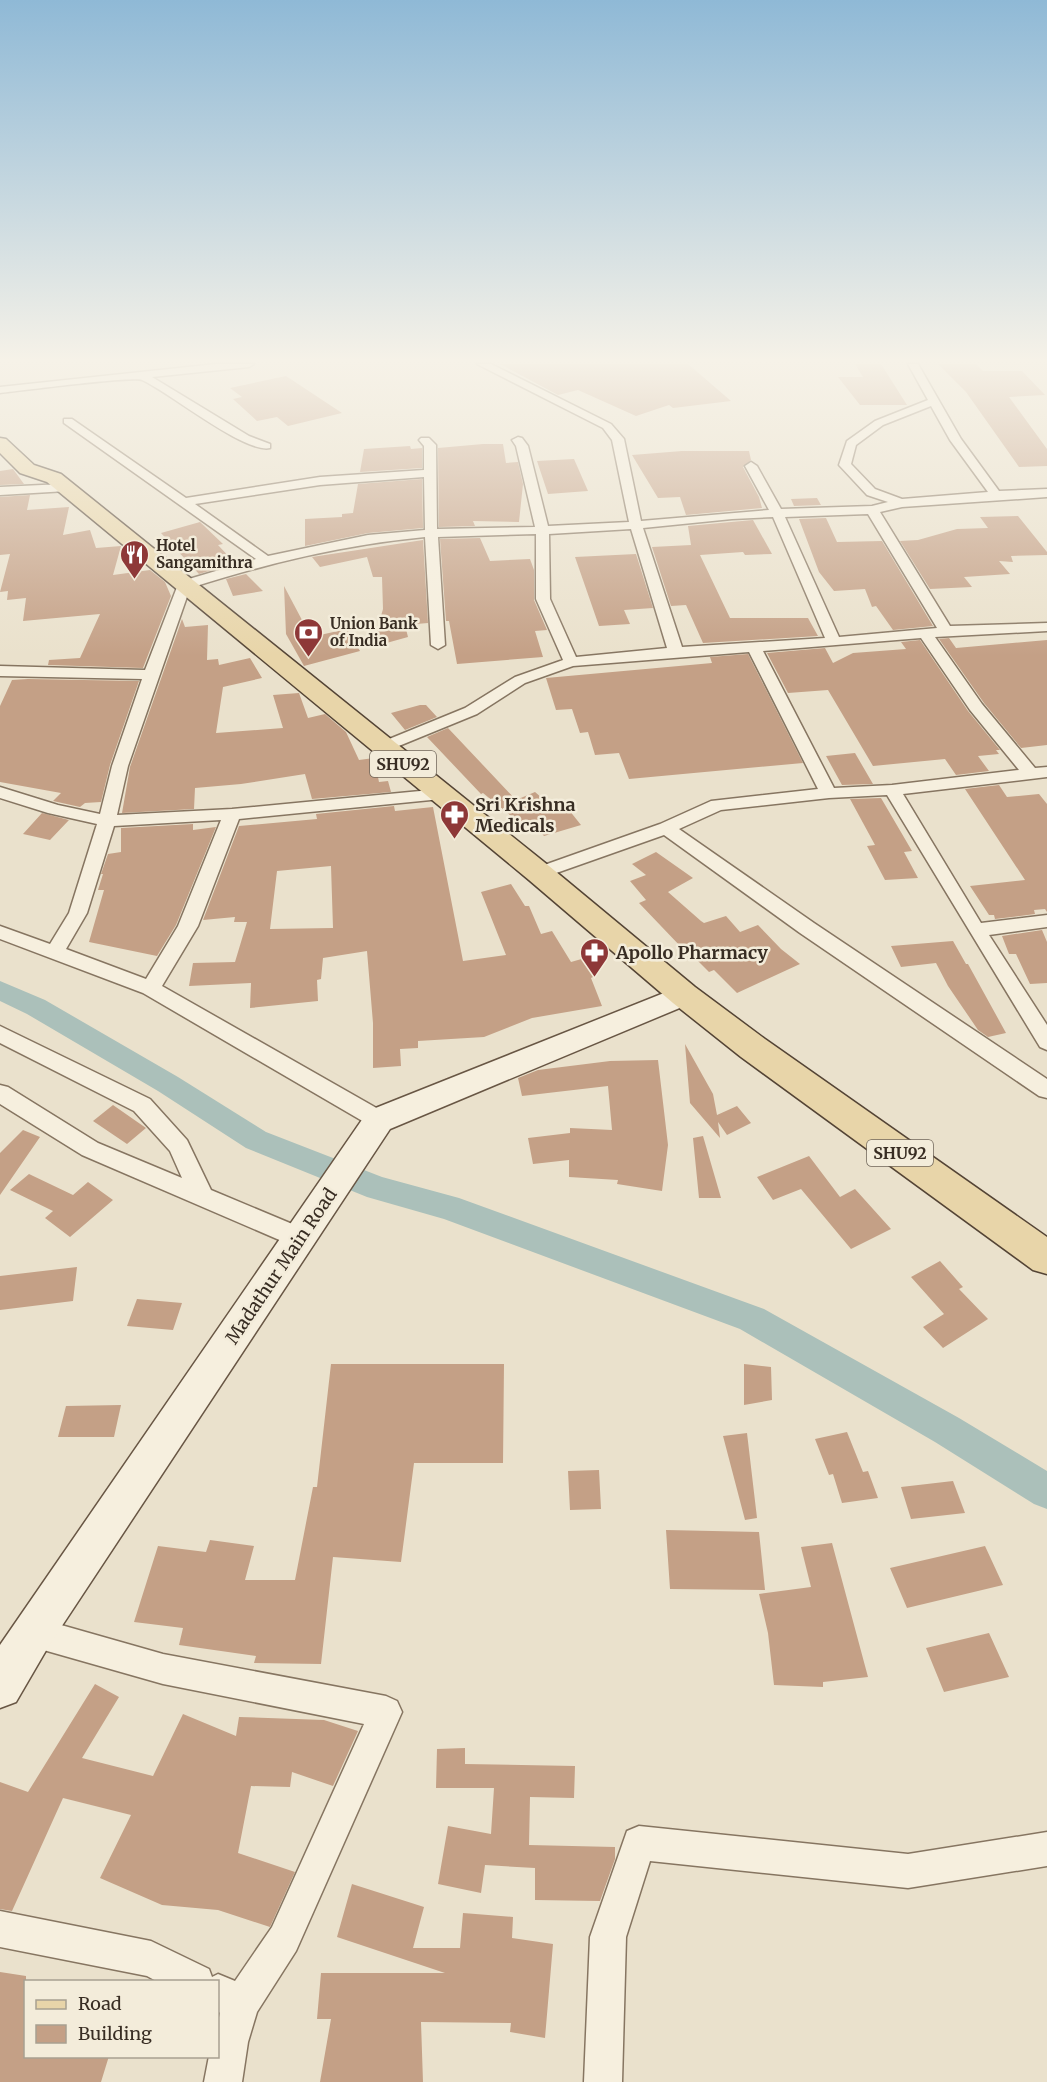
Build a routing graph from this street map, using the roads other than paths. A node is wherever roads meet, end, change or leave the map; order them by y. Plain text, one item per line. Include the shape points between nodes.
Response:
1 (19, 461) edge
2 (41, 461) edge
3 (127, 461) edge
4 (431, 461) edge
5 (526, 461) edge
6 (623, 461) edge
7 (846, 461) edge
8 (971, 461) edge
9 (751, 466) dead end
10 (48, 468) junction
11 (431, 473) junction
12 (0, 491) edge
13 (1047, 493) edge
14 (996, 495) junction
15 (186, 502) junction
16 (902, 503) junction
17 (872, 510) junction
18 (777, 513) junction
19 (636, 525) junction
20 (543, 531) junction
21 (431, 533) junction
22 (266, 560) junction
23 (184, 585) junction
24 (1047, 627) edge
25 (946, 631) junction
26 (924, 632) junction
27 (834, 642) junction
28 (438, 645) dead end
29 (754, 648) junction
30 (676, 651) junction
31 (571, 662) junction
32 (0, 670) edge
33 (151, 675) junction
34 (383, 747) junction
35 (1038, 772) edge
36 (892, 790) junction
37 (0, 792) edge
38 (829, 793) junction
39 (441, 794) junction
40 (232, 813) junction
41 (107, 821) junction
42 (666, 828) junction
43 (539, 873) junction
44 (1047, 921) edge
45 (976, 930) junction
46 (0, 932) edge
47 (54, 954) junction
48 (150, 988) junction
49 (684, 995) junction
50 (0, 1034) edge
51 (1047, 1042) edge
52 (1047, 1090) edge
53 (0, 1093) edge
54 (371, 1132) junction
55 (204, 1197) junction
56 (303, 1232) junction
57 (1047, 1258) edge
58 (33, 1632) junction
59 (0, 1686) edge
60 (1047, 1849) edge
61 (0, 1929) edge
62 (192, 1980) edge
63 (230, 1998) edge
64 (223, 2082) edge
65 (603, 2082) edge

1 - 10 main road, SHU92 via 27,469
2 - 10 main road
3 - 15 street
4 - 11 street
5 - 20 street
6 - 19 street
7 - 16 street via 845,465 871,492
8 - 14 street
9 - 18 street
10 - 12 street
10 - 23 main road, SHU92
11 - 15 street via 321,481
11 - 21 street
13 - 14 street
14 - 16 street
15 - 22 street
16 - 17 street
17 - 18 street
17 - 25 street
18 - 19 street
18 - 27 street
19 - 20 street
19 - 30 street
20 - 21 street
20 - 31 street via 543,599
21 - 22 street via 368,539
21 - 28 street
22 - 23 street
23 - 33 street
23 - 34 main road, SHU92
24 - 25 street
25 - 26 street
26 - 27 street
26 - 35 street via 976,707
27 - 29 street
29 - 30 street
29 - 38 street
30 - 31 street
31 - 34 street via 519,680 471,711
32 - 33 street
33 - 41 street via 120,766
34 - 39 main road, SHU92
35 - 36 street
36 - 38 street
36 - 45 street
37 - 41 street
38 - 42 street via 717,805
39 - 40 street
39 - 43 main road, SHU92
40 - 41 street
40 - 48 street via 188,926
41 - 47 street via 78,913
42 - 43 street
42 - 52 street
43 - 49 main road, SHU92
44 - 45 street
45 - 51 street
46 - 47 street
47 - 48 street
48 - 54 street
49 - 54 street
49 - 57 main road, SHU92
50 - 55 street via 142,1105 179,1146
53 - 55 street via 90,1149
54 - 56 street, Madathur Main Road
55 - 56 street
56 - 58 street, Madathur Main Road
58 - 59 street, Madathur Main Road
58 - 63 street via 163,1669 386,1712 284,1939
60 - 65 street via 908,1871 639,1843 608,1937
61 - 62 street via 151,1959
63 - 64 street via 230,2042

